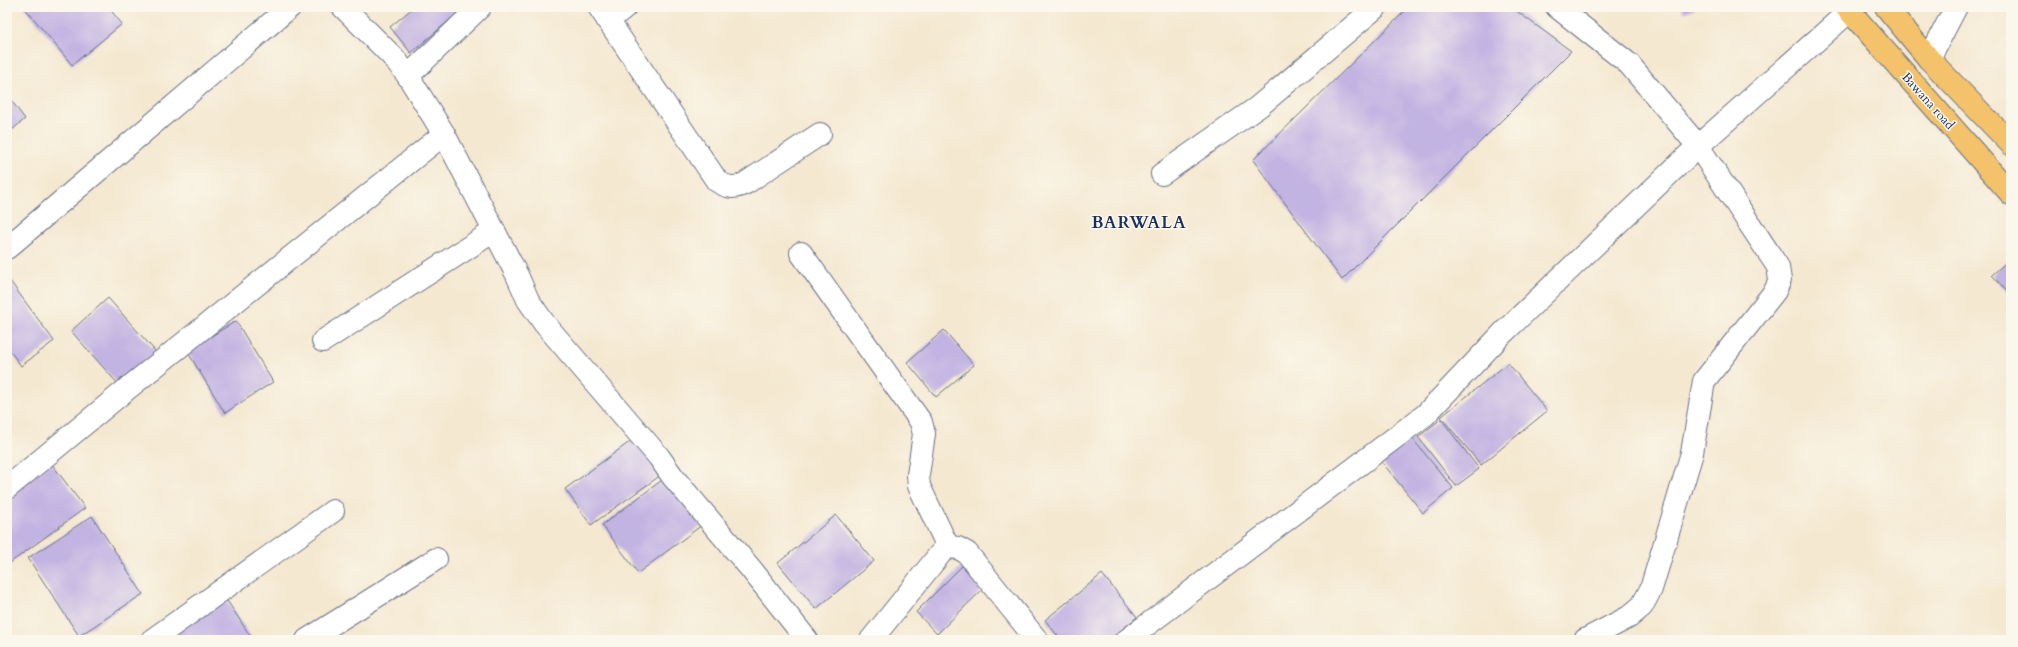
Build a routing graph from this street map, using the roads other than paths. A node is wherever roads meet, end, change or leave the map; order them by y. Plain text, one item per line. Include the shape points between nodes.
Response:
1 (290, 7) edge
2 (343, 7) edge
3 (480, 7) edge
4 (625, 7) edge
5 (1376, 7) edge
6 (1557, 7) edge
7 (1886, 7) edge
8 (1956, 7) edge
9 (1850, 8) edge
10 (603, 14) edge
11 (1929, 58) junction
12 (408, 76) junction
13 (444, 134) junction
14 (820, 134) dead end
15 (2011, 144) edge
16 (1698, 146) junction
17 (1162, 174) dead end
18 (2011, 194) edge
19 (494, 231) junction
20 (7, 248) edge
21 (801, 253) dead end
22 (323, 341) dead end
23 (7, 488) edge
24 (333, 511) dead end
25 (948, 547) junction
26 (436, 559) dead end
27 (152, 640) edge
28 (307, 640) edge
29 (807, 640) edge
30 (871, 640) edge
31 (1038, 640) edge
32 (1127, 640) edge
33 (1585, 640) edge

1 - 20 street
2 - 12 street via 394,58
3 - 12 street
4 - 10 street
5 - 17 street via 1258,107
6 - 16 street via 1629,64
7 - 11 main road
8 - 11 street
9 - 16 street
9 - 18 main road, Bawana road
10 - 14 street via 717,181 726,186 737,188
11 - 15 main road
12 - 13 street
13 - 19 street
13 - 23 street
16 - 32 street via 1504,333 1425,415
16 - 33 street via 1778,267 1780,280 1775,291 1704,381 1692,453 1651,589 1642,606 1629,617
19 - 22 street
19 - 29 street via 528,300 544,324 659,457
21 - 25 street via 921,422 924,434 918,475 919,486
24 - 27 street
25 - 30 street
25 - 31 street via 958,548 967,554
26 - 28 street

